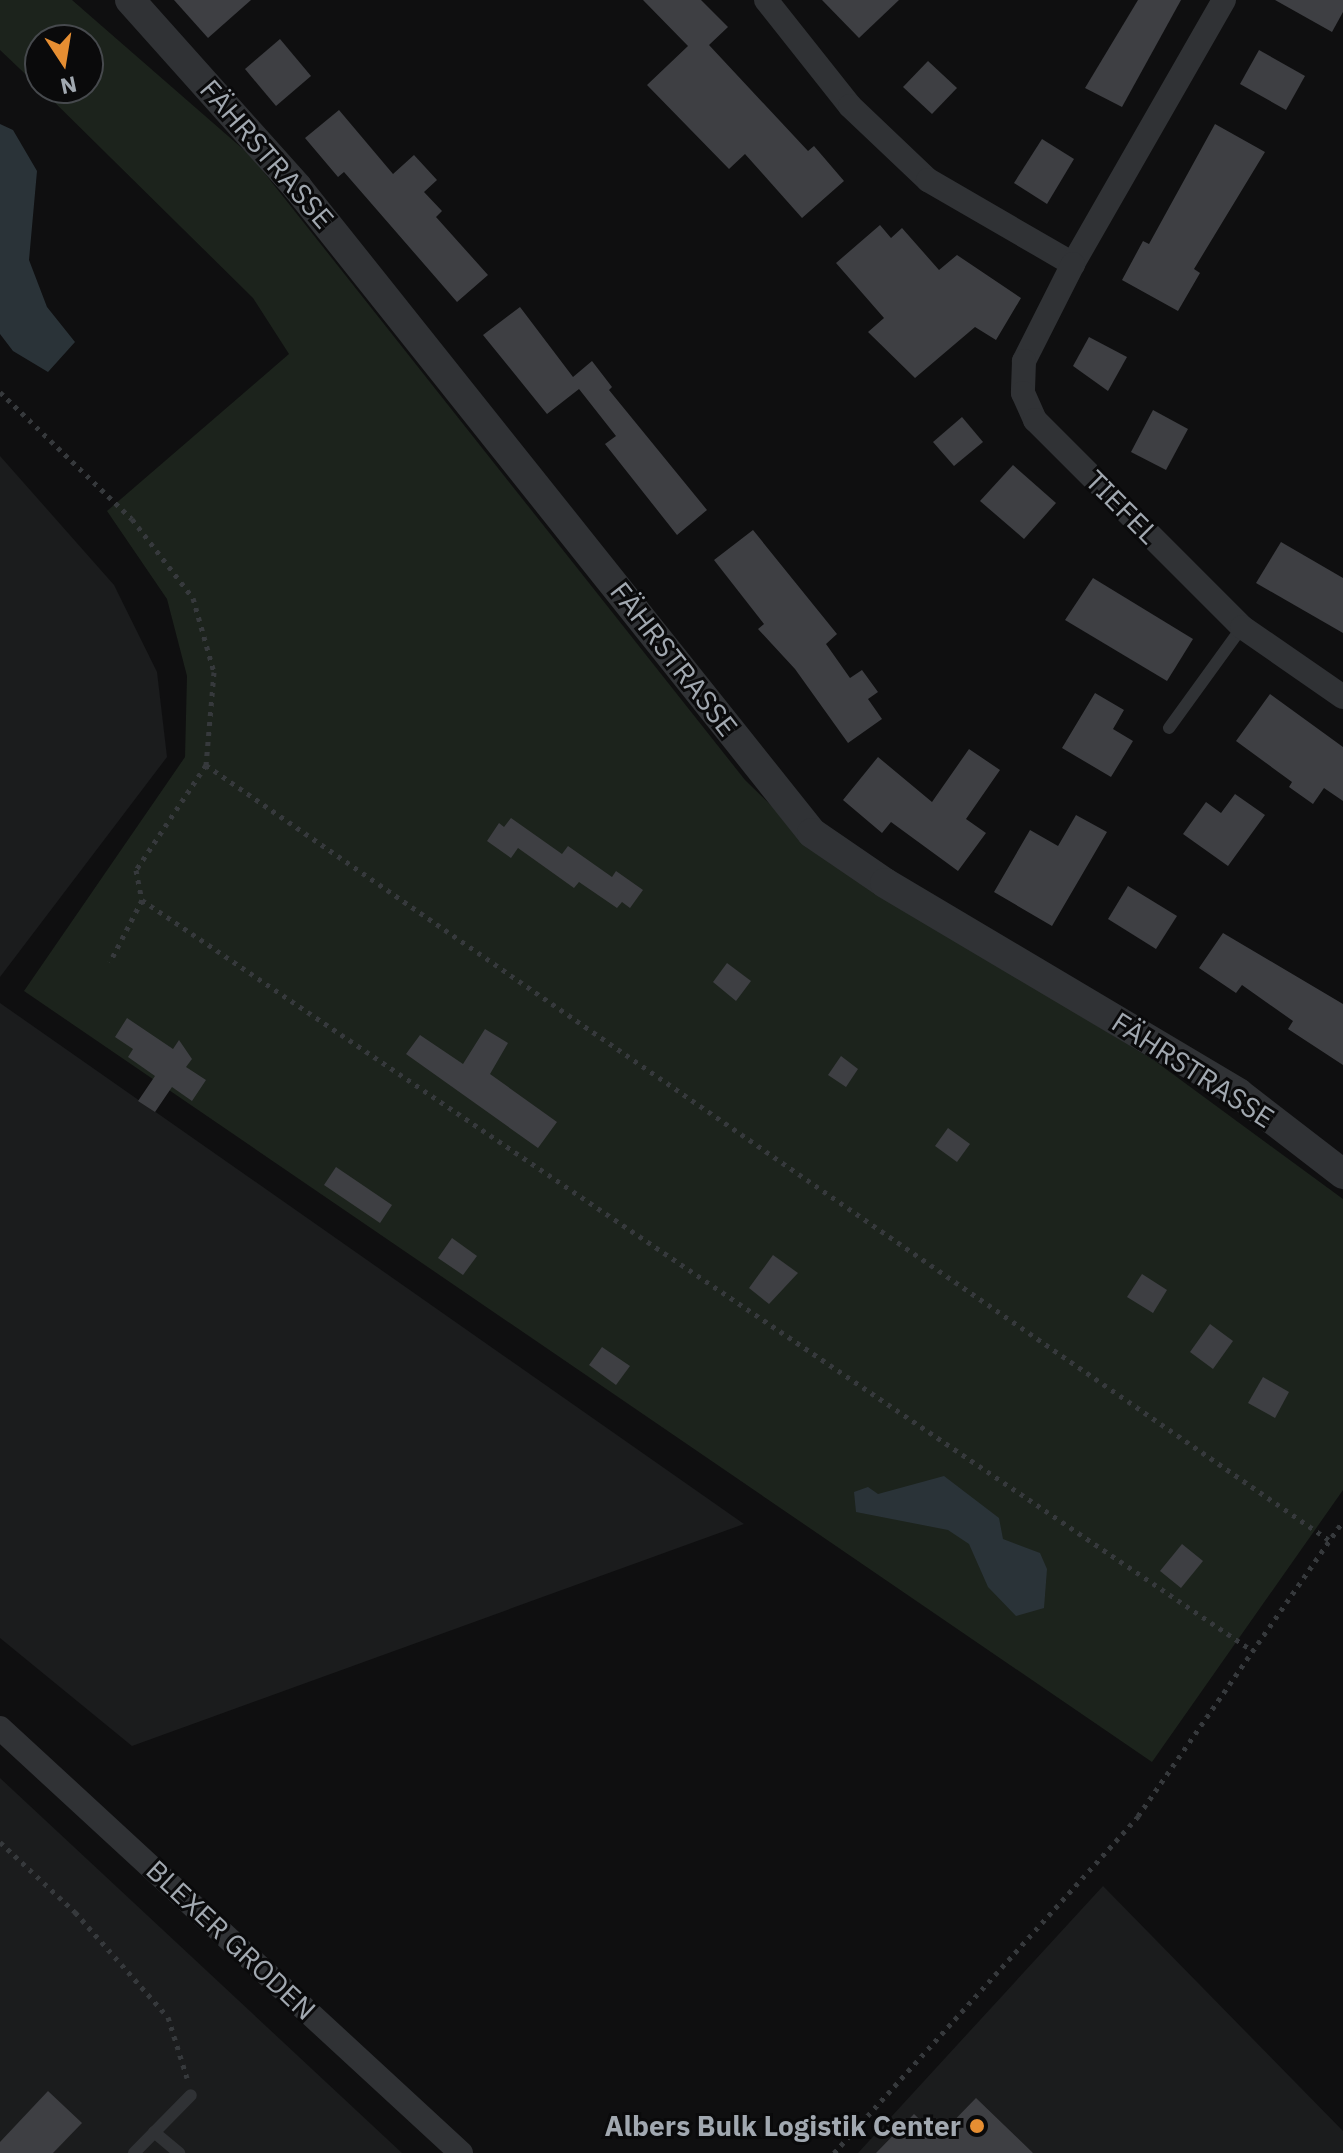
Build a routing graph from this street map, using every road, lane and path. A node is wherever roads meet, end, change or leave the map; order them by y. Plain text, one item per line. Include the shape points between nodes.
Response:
1 (130, 0) edge
2 (766, 0) edge
3 (1224, 0) edge
4 (1073, 264) junction
5 (0, 392) edge
6 (1242, 627) junction
7 (1343, 697) edge
8 (1169, 728) dead end
9 (206, 765) junction
10 (142, 900) junction
11 (110, 962) dead end
12 (1343, 1174) edge
13 (1343, 1521) edge
14 (1329, 1540) junction
15 (1250, 1649) junction
16 (0, 1728) edge
17 (0, 1842) edge
18 (191, 2095) joint
19 (154, 2132) junction
20 (134, 2153) edge
21 (179, 2153) edge
22 (461, 2153) edge
23 (834, 2153) edge

1 - 12 street, FÄHRSTRASSE via 297,187 812,833 885,883 1238,1093
2 - 4 street via 850,106 928,180
3 - 4 street, TIEFEL
4 - 6 street, TIEFEL via 1024,361 1023,393 1035,420
5 - 9 path via 132,519 193,598 214,672
6 - 7 street, TIEFEL
6 - 8 lane
9 - 10 path via 136,870
9 - 14 path
10 - 11 path
10 - 15 path
13 - 14 path
14 - 15 path
15 - 23 path via 1138,1816
16 - 22 street, BLEXER GRODEN
17 - 18 path via 75,1912 168,2017
18 - 19 lane
19 - 20 lane
19 - 21 lane

